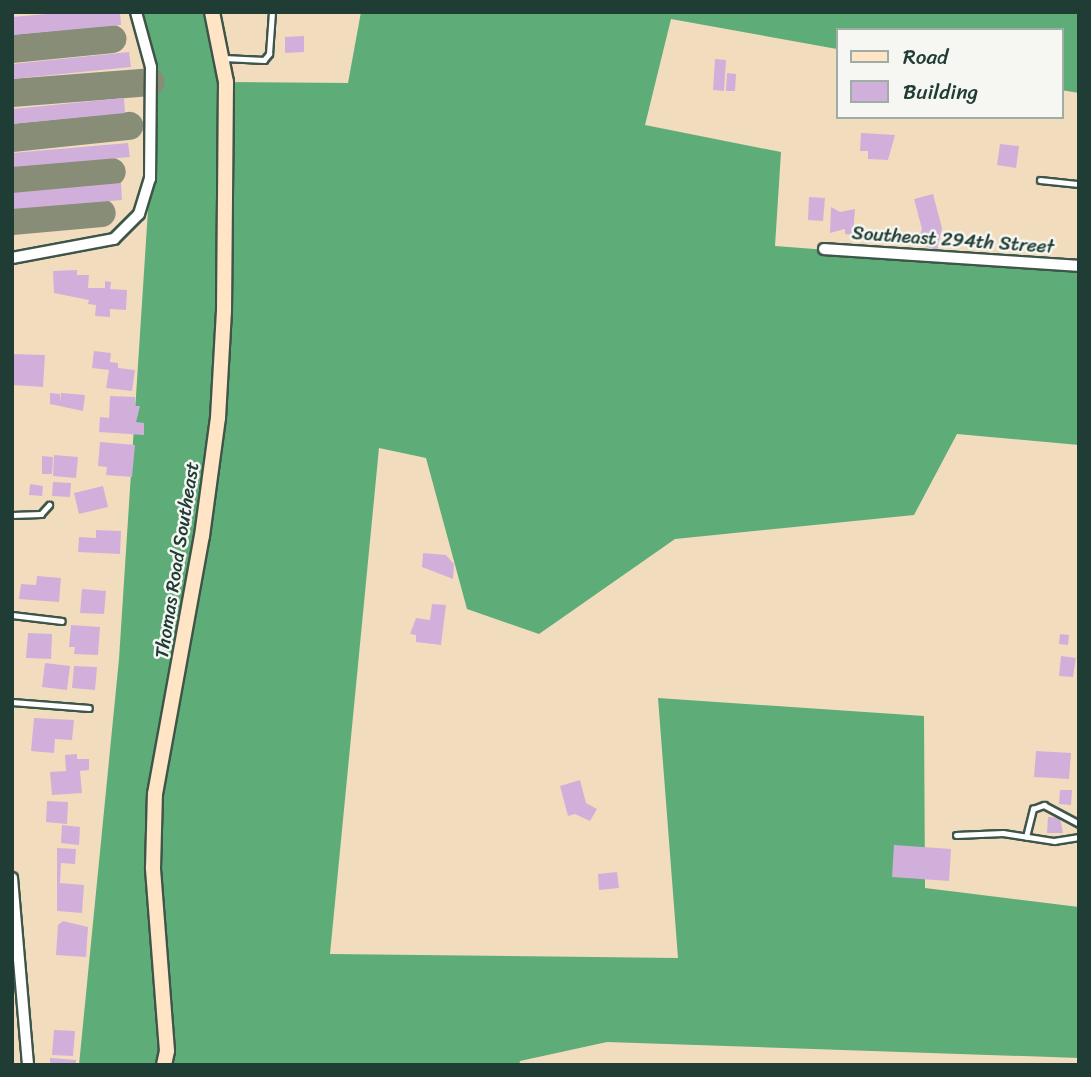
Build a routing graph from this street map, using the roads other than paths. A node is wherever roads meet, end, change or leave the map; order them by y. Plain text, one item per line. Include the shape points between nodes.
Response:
1 (136, 12) edge
2 (212, 12) edge
3 (272, 12) edge
4 (224, 58) junction
5 (1040, 180) dead end
6 (1079, 184) edge
7 (824, 249) dead end
8 (12, 258) edge
9 (1079, 266) edge
10 (49, 505) dead end
11 (12, 514) edge
12 (12, 615) edge
13 (62, 621) dead end
14 (12, 702) edge
15 (89, 708) dead end
16 (1079, 824) edge
17 (956, 835) dead end
18 (1026, 837) junction
19 (1079, 837) edge
20 (12, 878) edge
21 (28, 1065) edge
22 (164, 1065) edge

1 - 8 street via 151,67 150,179 139,214 114,239
2 - 4 street, Thomas Road Southeast
3 - 4 lane via 269,54 264,60
4 - 22 street, Thomas Road Southeast via 228,175 218,418 190,615 155,794 153,868 167,1051
5 - 6 lane
7 - 9 street, Southeast 294th Street
10 - 11 lane via 41,514
12 - 13 lane
14 - 15 lane
16 - 18 lane via 1044,805 1033,809
17 - 18 lane
18 - 19 lane via 1054,841
20 - 21 street

